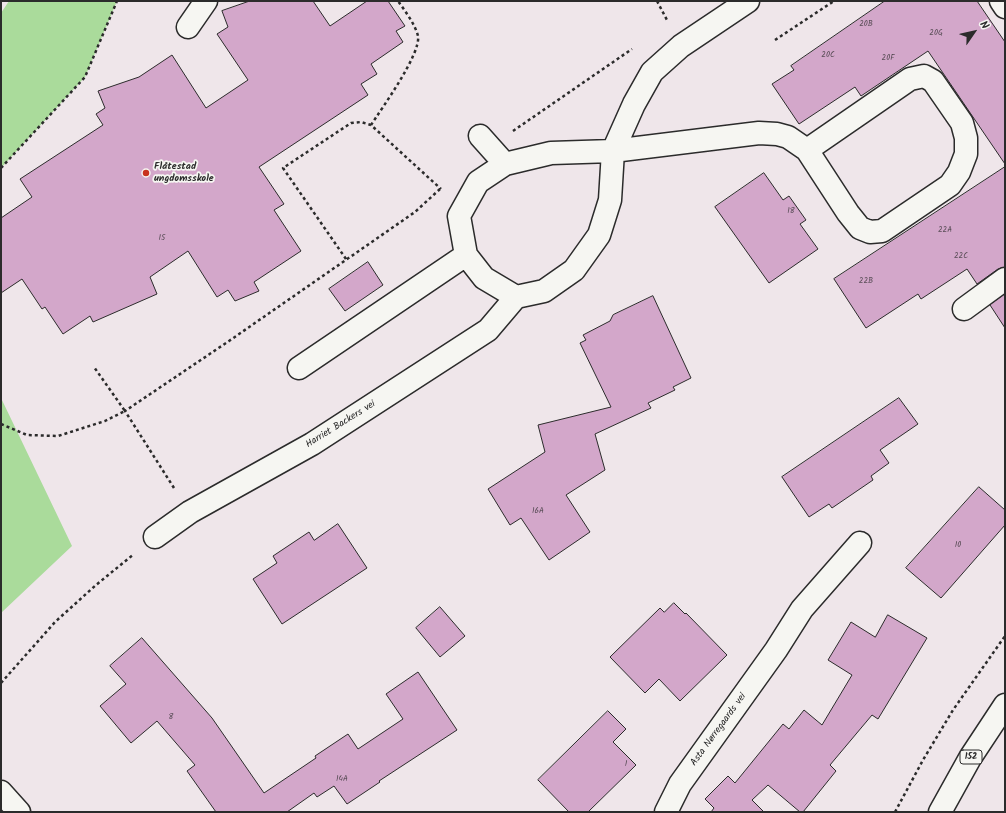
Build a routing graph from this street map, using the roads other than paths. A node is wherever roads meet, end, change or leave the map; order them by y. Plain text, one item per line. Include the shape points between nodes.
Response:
1 (206, 1) edge
2 (748, 1) edge
3 (1001, 1) edge
4 (1005, 7) edge
5 (188, 27) dead end
6 (485, 142) road end
7 (807, 150) junction
8 (613, 152) junction
9 (505, 164) junction
10 (466, 255) junction
11 (1005, 279) edge
12 (516, 297) junction
13 (964, 309) dead end
14 (299, 368) dead end
15 (155, 537) road end
16 (860, 543) dead end
17 (1005, 705) edge
18 (1, 792) edge
19 (19, 812) edge
20 (666, 812) edge
21 (940, 812) edge

1 - 5 street
2 - 8 street via 681,46 652,72 634,104
3 - 4 street
6 - 9 street
7 - 7 street via 848,214 860,228 870,232 882,231 950,185 959,172 966,154 966,138 962,123 933,81 924,76 910,79
7 - 8 street via 777,134 759,133
8 - 9 street via 551,153
8 - 12 street via 610,200 599,236 574,270 544,291
9 - 10 street via 478,182 459,216
10 - 12 street via 484,278
10 - 14 street
11 - 13 street
12 - 15 street, Harriet Backers vei via 488,330 312,444 190,512
16 - 20 street, Asta Nørregaards vei via 802,609 776,650 680,784
17 - 21 street, 152 via 970,758
18 - 19 street

